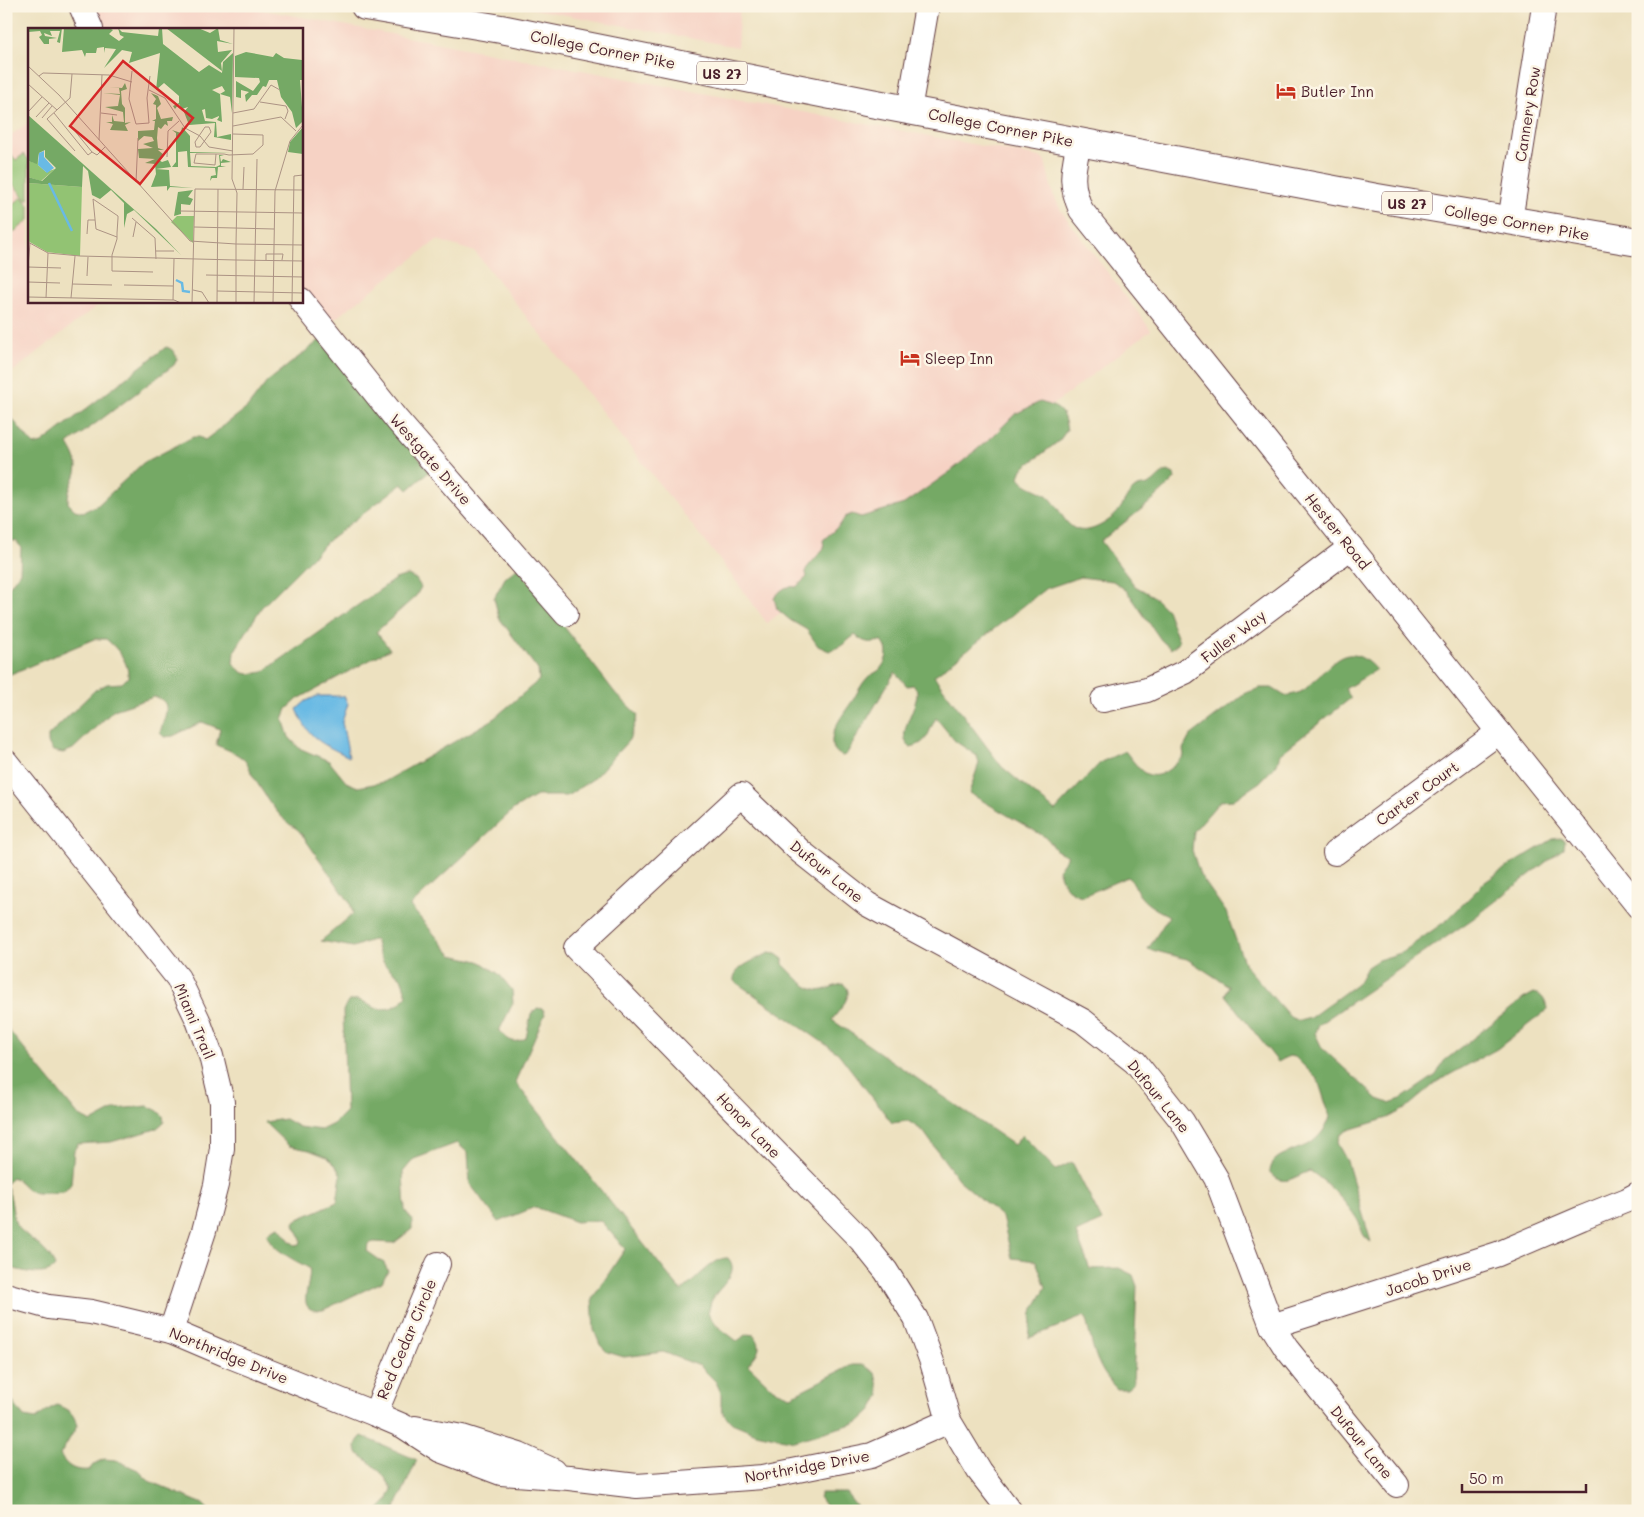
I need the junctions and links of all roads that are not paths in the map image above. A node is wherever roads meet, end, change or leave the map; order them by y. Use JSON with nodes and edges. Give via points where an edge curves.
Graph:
{"nodes":[{"id":1,"x":81,"y":6,"type":"edge"},
{"id":2,"x":365,"y":6,"type":"edge"},
{"id":3,"x":927,"y":6,"type":"edge"},
{"id":4,"x":1544,"y":6,"type":"edge"},
{"id":5,"x":91,"y":28,"type":"edge"},
{"id":6,"x":910,"y":110,"type":"junction"},
{"id":7,"x":1079,"y":142,"type":"junction"},
{"id":8,"x":1510,"y":221,"type":"junction"},
{"id":9,"x":1638,"y":242,"type":"edge"},
{"id":10,"x":302,"y":301,"type":"edge"},
{"id":11,"x":1351,"y":547,"type":"junction"},
{"id":12,"x":566,"y":614,"type":"dead end"},
{"id":13,"x":1103,"y":700,"type":"dead end"},
{"id":14,"x":1499,"y":732,"type":"junction"},
{"id":15,"x":6,"y":762,"type":"edge"},
{"id":16,"x":741,"y":795,"type":"joint"},
{"id":17,"x":1335,"y":853,"type":"dead end"},
{"id":18,"x":1638,"y":906,"type":"edge"},
{"id":19,"x":1638,"y":1177,"type":"edge"},
{"id":20,"x":1638,"y":1194,"type":"edge"},
{"id":21,"x":1582,"y":1218,"type":"junction"},
{"id":22,"x":438,"y":1264,"type":"dead end"},
{"id":23,"x":6,"y":1295,"type":"edge"},
{"id":24,"x":49,"y":1307,"type":"junction"},
{"id":25,"x":6,"y":1314,"type":"edge"},
{"id":26,"x":1272,"y":1326,"type":"junction"},
{"id":27,"x":171,"y":1331,"type":"junction"},
{"id":28,"x":375,"y":1414,"type":"junction"},
{"id":29,"x":949,"y":1421,"type":"junction"},
{"id":30,"x":1397,"y":1485,"type":"dead end"},
{"id":31,"x":1010,"y":1511,"type":"edge"}],
"edges":[{"from":1,"to":5,"type":"street"},
{"from":2,"to":6,"type":"highway","name":"College Corner Pike","number":"US 27","via":[[501,29]]},
{"from":3,"to":6,"type":"street"},
{"from":4,"to":8,"type":"street","name":"Cannery Row"},
{"from":6,"to":7,"type":"highway","name":"College Corner Pike","number":"US 27"},
{"from":7,"to":8,"type":"highway","name":"College Corner Pike","number":"US 27"},
{"from":7,"to":11,"type":"street","name":"Hester Road","via":[[1072,178],[1082,210]]},
{"from":8,"to":9,"type":"highway","name":"College Corner Pike","number":"US 27"},
{"from":10,"to":12,"type":"street","name":"Westgate Drive","via":[[397,420]]},
{"from":11,"to":13,"type":"street","name":"Fuller Way","via":[[1186,672],[1147,690]]},
{"from":11,"to":14,"type":"street","name":"Hester Road"},
{"from":14,"to":17,"type":"street","name":"Carter Court"},
{"from":14,"to":18,"type":"street","name":"Hester Road"},
{"from":15,"to":27,"type":"street","name":"Miami Trail","via":[[178,978],[211,1056],[222,1102],[222,1148],[204,1231]]},
{"from":16,"to":26,"type":"street","name":"Dufour Lane","via":[[802,852],[868,904],[1083,1021],[1135,1062],[1182,1121],[1216,1178]]},
{"from":16,"to":29,"type":"street","name":"Honor Lane","via":[[576,948],[868,1248],[916,1319]]},
{"from":19,"to":21,"type":"street","name":"Jacob Drive","via":[[1621,1186]]},
{"from":20,"to":21,"type":"street","name":"Jacob Drive"},
{"from":21,"to":26,"type":"street","name":"Jacob Drive","via":[[1498,1254]]},
{"from":22,"to":28,"type":"street","name":"Red Cedar Circle"},
{"from":23,"to":24,"type":"street","name":"Northridge Drive"},
{"from":24,"to":25,"type":"street","name":"Northridge Drive"},
{"from":24,"to":27,"type":"street","name":"Northridge Drive","via":[[91,1312]]},
{"from":26,"to":30,"type":"street","name":"Dufour Lane","via":[[1286,1348]]},
{"from":27,"to":28,"type":"street","name":"Northridge Drive"},
{"from":28,"to":29,"type":"street","name":"Northridge Drive","via":[[403,1426],[440,1450],[501,1473],[637,1486],[763,1477],[872,1455]]},
{"from":29,"to":31,"type":"street","name":"Honor Lane","via":[[979,1471]]}]}
